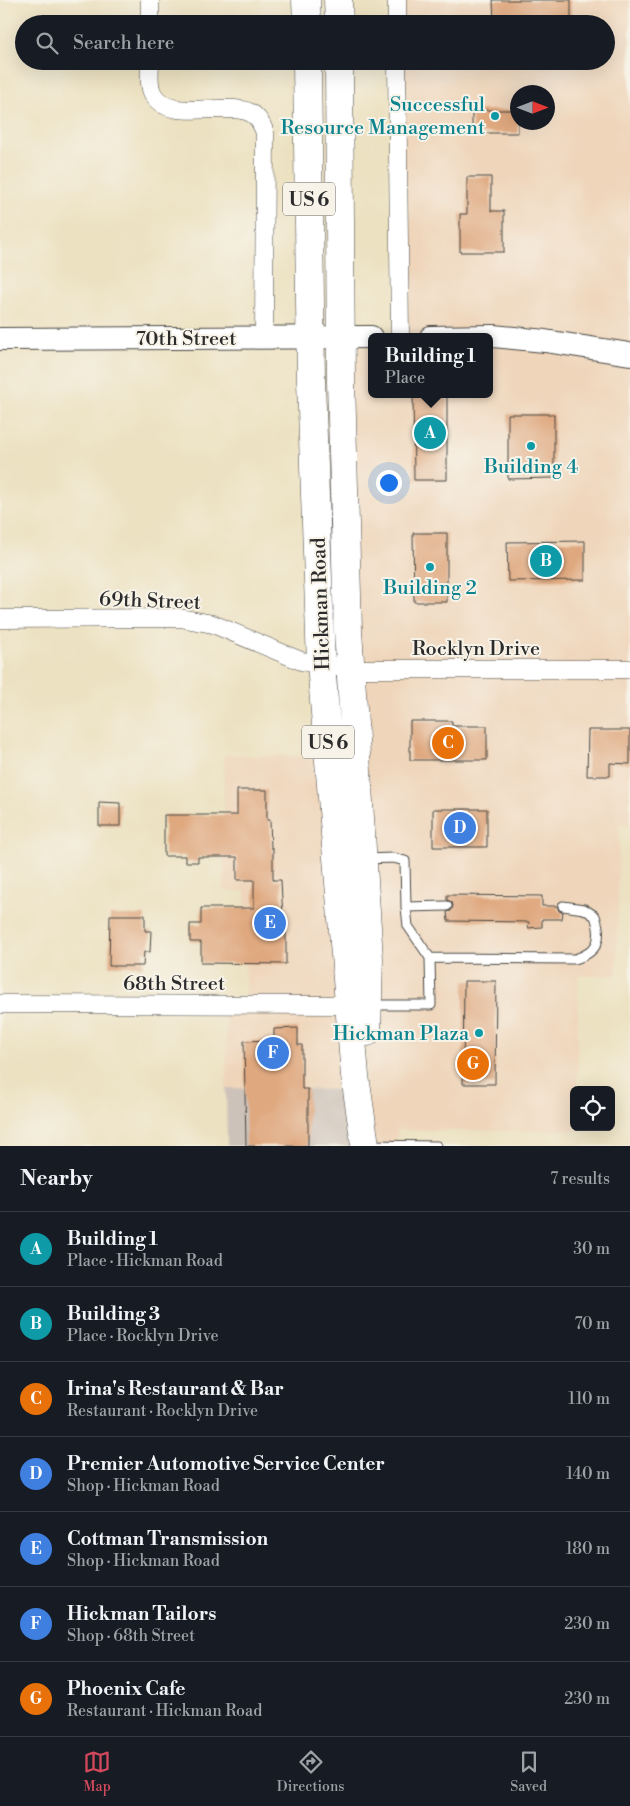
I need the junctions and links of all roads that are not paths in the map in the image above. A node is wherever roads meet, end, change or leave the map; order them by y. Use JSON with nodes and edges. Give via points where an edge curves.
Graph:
{"nodes":[{"id":1,"x":150,"y":0,"type":"edge"},
{"id":2,"x":306,"y":0,"type":"edge"},
{"id":3,"x":338,"y":0,"type":"edge"},
{"id":4,"x":397,"y":0,"type":"edge"},
{"id":5,"x":150,"y":15,"type":"edge"},
{"id":6,"x":307,"y":15,"type":"edge"},
{"id":7,"x":338,"y":15,"type":"edge"},
{"id":8,"x":397,"y":15,"type":"edge"},
{"id":9,"x":150,"y":70,"type":"edge"},
{"id":10,"x":307,"y":70,"type":"edge"},
{"id":11,"x":339,"y":70,"type":"edge"},
{"id":12,"x":397,"y":70,"type":"edge"},
{"id":13,"x":400,"y":333,"type":"edge"},
{"id":14,"x":493,"y":336,"type":"edge"},
{"id":15,"x":341,"y":337,"type":"junction"},
{"id":16,"x":368,"y":337,"type":"edge"},
{"id":17,"x":264,"y":338,"type":"junction"},
{"id":18,"x":310,"y":338,"type":"junction"},
{"id":19,"x":0,"y":339,"type":"edge"},
{"id":20,"x":630,"y":354,"type":"edge"},
{"id":21,"x":0,"y":619,"type":"edge"},
{"id":22,"x":321,"y":664,"type":"junction"},
{"id":23,"x":351,"y":669,"type":"junction"},
{"id":24,"x":630,"y":669,"type":"edge"},
{"id":25,"x":362,"y":859,"type":"junction"},
{"id":26,"x":447,"y":906,"type":"dead end"},
{"id":27,"x":563,"y":906,"type":"dead end"},
{"id":28,"x":406,"y":907,"type":"junction"},
{"id":29,"x":430,"y":958,"type":"junction"},
{"id":30,"x":0,"y":1004,"type":"edge"},
{"id":31,"x":358,"y":1005,"type":"junction"},
{"id":32,"x":365,"y":1146,"type":"edge"},
{"id":33,"x":437,"y":1146,"type":"edge"}],
"edges":[{"from":1,"to":5,"type":"street"},
{"from":2,"to":6,"type":"main road"},
{"from":3,"to":7,"type":"main road"},
{"from":4,"to":8,"type":"street"},
{"from":9,"to":17,"type":"street","via":[[151,90],[162,105],[250,112],[259,119],[266,133]]},
{"from":10,"to":18,"type":"main road","name":"Hickman Road","number":"US 6"},
{"from":11,"to":15,"type":"main road","name":"Hickman Road","number":"US 6"},
{"from":12,"to":13,"type":"street"},
{"from":14,"to":20,"type":"street"},
{"from":15,"to":16,"type":"street","name":"70th Street"},
{"from":15,"to":18,"type":"street","name":"70th Street"},
{"from":15,"to":23,"type":"main road","name":"Hickman Road","number":"US 6"},
{"from":17,"to":18,"type":"street","name":"70th Street"},
{"from":17,"to":19,"type":"street","name":"70th Street"},
{"from":18,"to":22,"type":"main road","name":"Hickman Road","number":"US 6"},
{"from":21,"to":22,"type":"street","name":"69th Street","via":[[180,618],[213,624],[301,661]]},
{"from":22,"to":23,"type":"street","name":"Rocklyn Drive"},
{"from":22,"to":31,"type":"main road","name":"Hickman Road","number":"US 6"},
{"from":23,"to":24,"type":"street","name":"Rocklyn Drive"},
{"from":23,"to":25,"type":"main road","name":"Hickman Road","number":"US 6"},
{"from":25,"to":28,"type":"lane","via":[[405,861]]},
{"from":25,"to":31,"type":"main road","name":"Hickman Road","number":"US 6","via":[[369,959]]},
{"from":26,"to":28,"type":"lane"},
{"from":27,"to":29,"type":"lane","via":[[584,909],[595,916],[598,939],[586,956],[575,960]]},
{"from":28,"to":29,"type":"lane","via":[[408,926]]},
{"from":29,"to":31,"type":"lane","via":[[431,1005]]},
{"from":30,"to":31,"type":"street","name":"68th Street"},
{"from":31,"to":32,"type":"main road","name":"Hickman Road","number":"US 6"},
{"from":32,"to":33,"type":"lane"}]}
